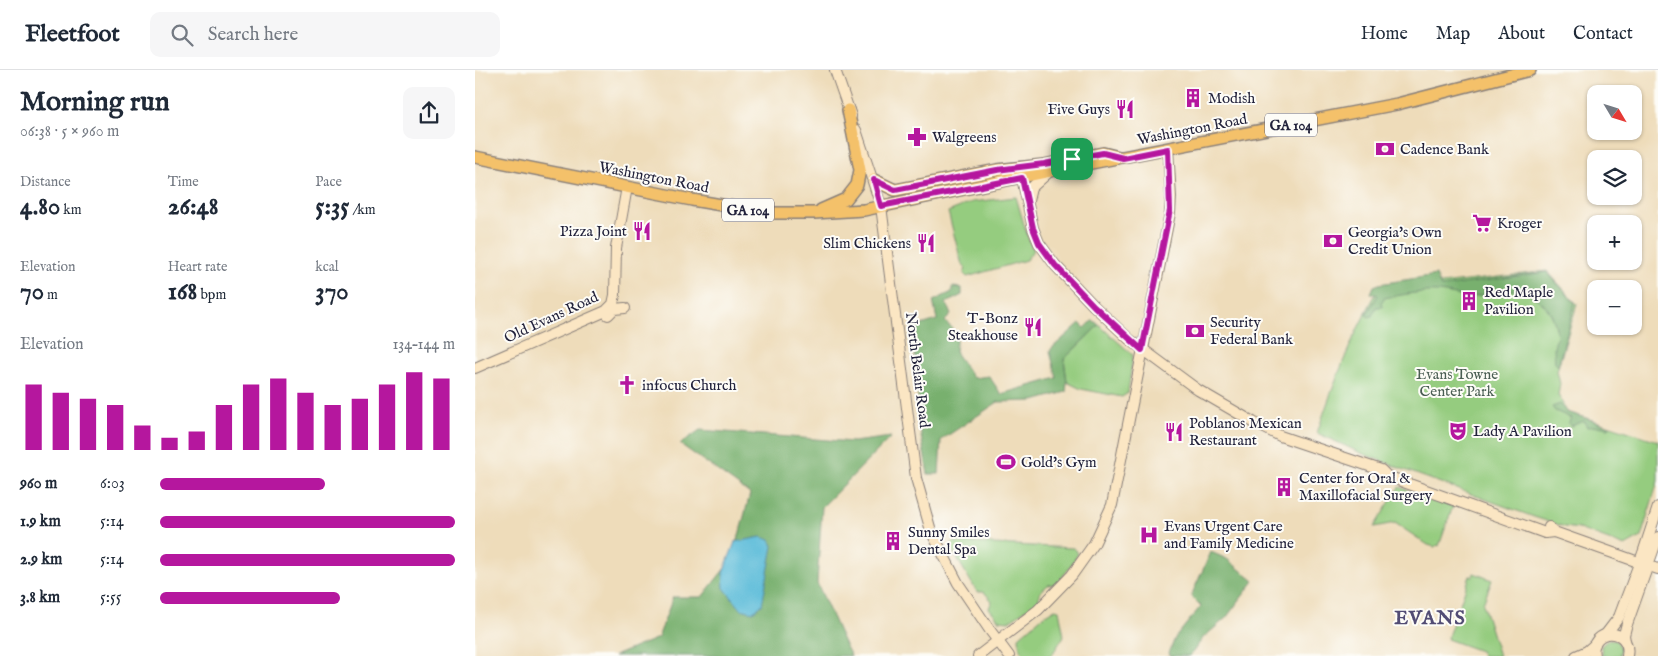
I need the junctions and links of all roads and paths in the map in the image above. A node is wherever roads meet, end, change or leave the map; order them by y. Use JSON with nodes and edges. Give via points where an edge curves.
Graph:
{"nodes":[{"id":1,"x":835,"y":70,"type":"edge"},
{"id":2,"x":1530,"y":70,"type":"edge"},
{"id":3,"x":848,"y":110,"type":"junction"},
{"id":4,"x":1168,"y":149,"type":"junction"},
{"id":5,"x":475,"y":157,"type":"edge"},
{"id":6,"x":1123,"y":158,"type":"junction"},
{"id":7,"x":1050,"y":172,"type":"junction"},
{"id":8,"x":1022,"y":178,"type":"junction"},
{"id":9,"x":874,"y":180,"type":"junction"},
{"id":10,"x":627,"y":186,"type":"junction"},
{"id":11,"x":881,"y":206,"type":"junction"},
{"id":12,"x":1028,"y":207,"type":"junction"},
{"id":13,"x":814,"y":213,"type":"junction"},
{"id":14,"x":625,"y":308,"type":"dead end"},
{"id":15,"x":575,"y":325,"type":"junction"},
{"id":16,"x":1142,"y":350,"type":"junction"},
{"id":17,"x":475,"y":368,"type":"edge"},
{"id":18,"x":1658,"y":507,"type":"edge"},
{"id":19,"x":1658,"y":537,"type":"edge"},
{"id":20,"x":1643,"y":564,"type":"junction"},
{"id":21,"x":1658,"y":569,"type":"edge"},
{"id":22,"x":1606,"y":634,"type":"junction"},
{"id":23,"x":1625,"y":641,"type":"junction"},
{"id":24,"x":998,"y":642,"type":"junction"},
{"id":25,"x":1595,"y":644,"type":"junction"},
{"id":26,"x":978,"y":656,"type":"edge"},
{"id":27,"x":1009,"y":656,"type":"edge"},
{"id":28,"x":1576,"y":656,"type":"edge"},
{"id":29,"x":1594,"y":656,"type":"edge"},
{"id":30,"x":1627,"y":656,"type":"edge"}],
"edges":[{"from":1,"to":3,"type":"street","name":"North Belair Road"},
{"from":2,"to":4,"type":"main road","name":"Washington Road","number":"GA 104","via":[[1397,104]]},
{"from":3,"to":9,"type":"street","name":"North Belair Road"},
{"from":3,"to":13,"type":"main road","via":[[860,170],[857,185],[845,198]]},
{"from":4,"to":6,"type":"main road","name":"Washington Road","number":"GA 104"},
{"from":4,"to":16,"type":"street","via":[[1170,210]]},
{"from":5,"to":10,"type":"main road","name":"Washington Road","number":"GA 104"},
{"from":6,"to":7,"type":"main road","name":"Washington Road","number":"GA 104"},
{"from":6,"to":9,"type":"main road","name":"Washington Road","via":[[1103,153],[895,190]]},
{"from":7,"to":8,"type":"main road","name":"Washington Road","number":"GA 104"},
{"from":7,"to":12,"type":"street","via":[[1031,188]]},
{"from":8,"to":11,"type":"main road","name":"Washington Road","number":"GA 104"},
{"from":8,"to":12,"type":"street"},
{"from":9,"to":11,"type":"street","name":"North Belair Road"},
{"from":10,"to":13,"type":"main road","name":"Washington Road","number":"GA 104","via":[[769,213]]},
{"from":10,"to":15,"type":"street","name":"Old Evans Road","via":[[616,248],[613,304],[606,311]]},
{"from":11,"to":13,"type":"main road","name":"Washington Road","number":"GA 104"},
{"from":11,"to":24,"type":"street","name":"North Belair Road","via":[[916,478],[936,542],[957,583]]},
{"from":12,"to":16,"type":"street","via":[[1039,243],[1055,265]]},
{"from":14,"to":15,"type":"street","via":[[614,309],[591,325]]},
{"from":15,"to":17,"type":"street","name":"Old Evans Road"},
{"from":16,"to":20,"type":"street","via":[[1198,390],[1279,436],[1381,470],[1390,470],[1545,533],[1554,532]]},
{"from":16,"to":24,"type":"street","via":[[1112,505],[1094,544],[1054,596]]},
{"from":18,"to":20,"type":"street"},
{"from":19,"to":20,"type":"street"},
{"from":20,"to":21,"type":"street"},
{"from":20,"to":22,"type":"street","via":[[1619,617]]},
{"from":20,"to":23,"type":"street"},
{"from":22,"to":23,"type":"street","via":[[1617,634]]},
{"from":22,"to":25,"type":"street"},
{"from":23,"to":30,"type":"street"},
{"from":24,"to":26,"type":"street"},
{"from":24,"to":27,"type":"street","name":"North Belair Road"},
{"from":25,"to":28,"type":"street"},
{"from":25,"to":29,"type":"street"}]}
